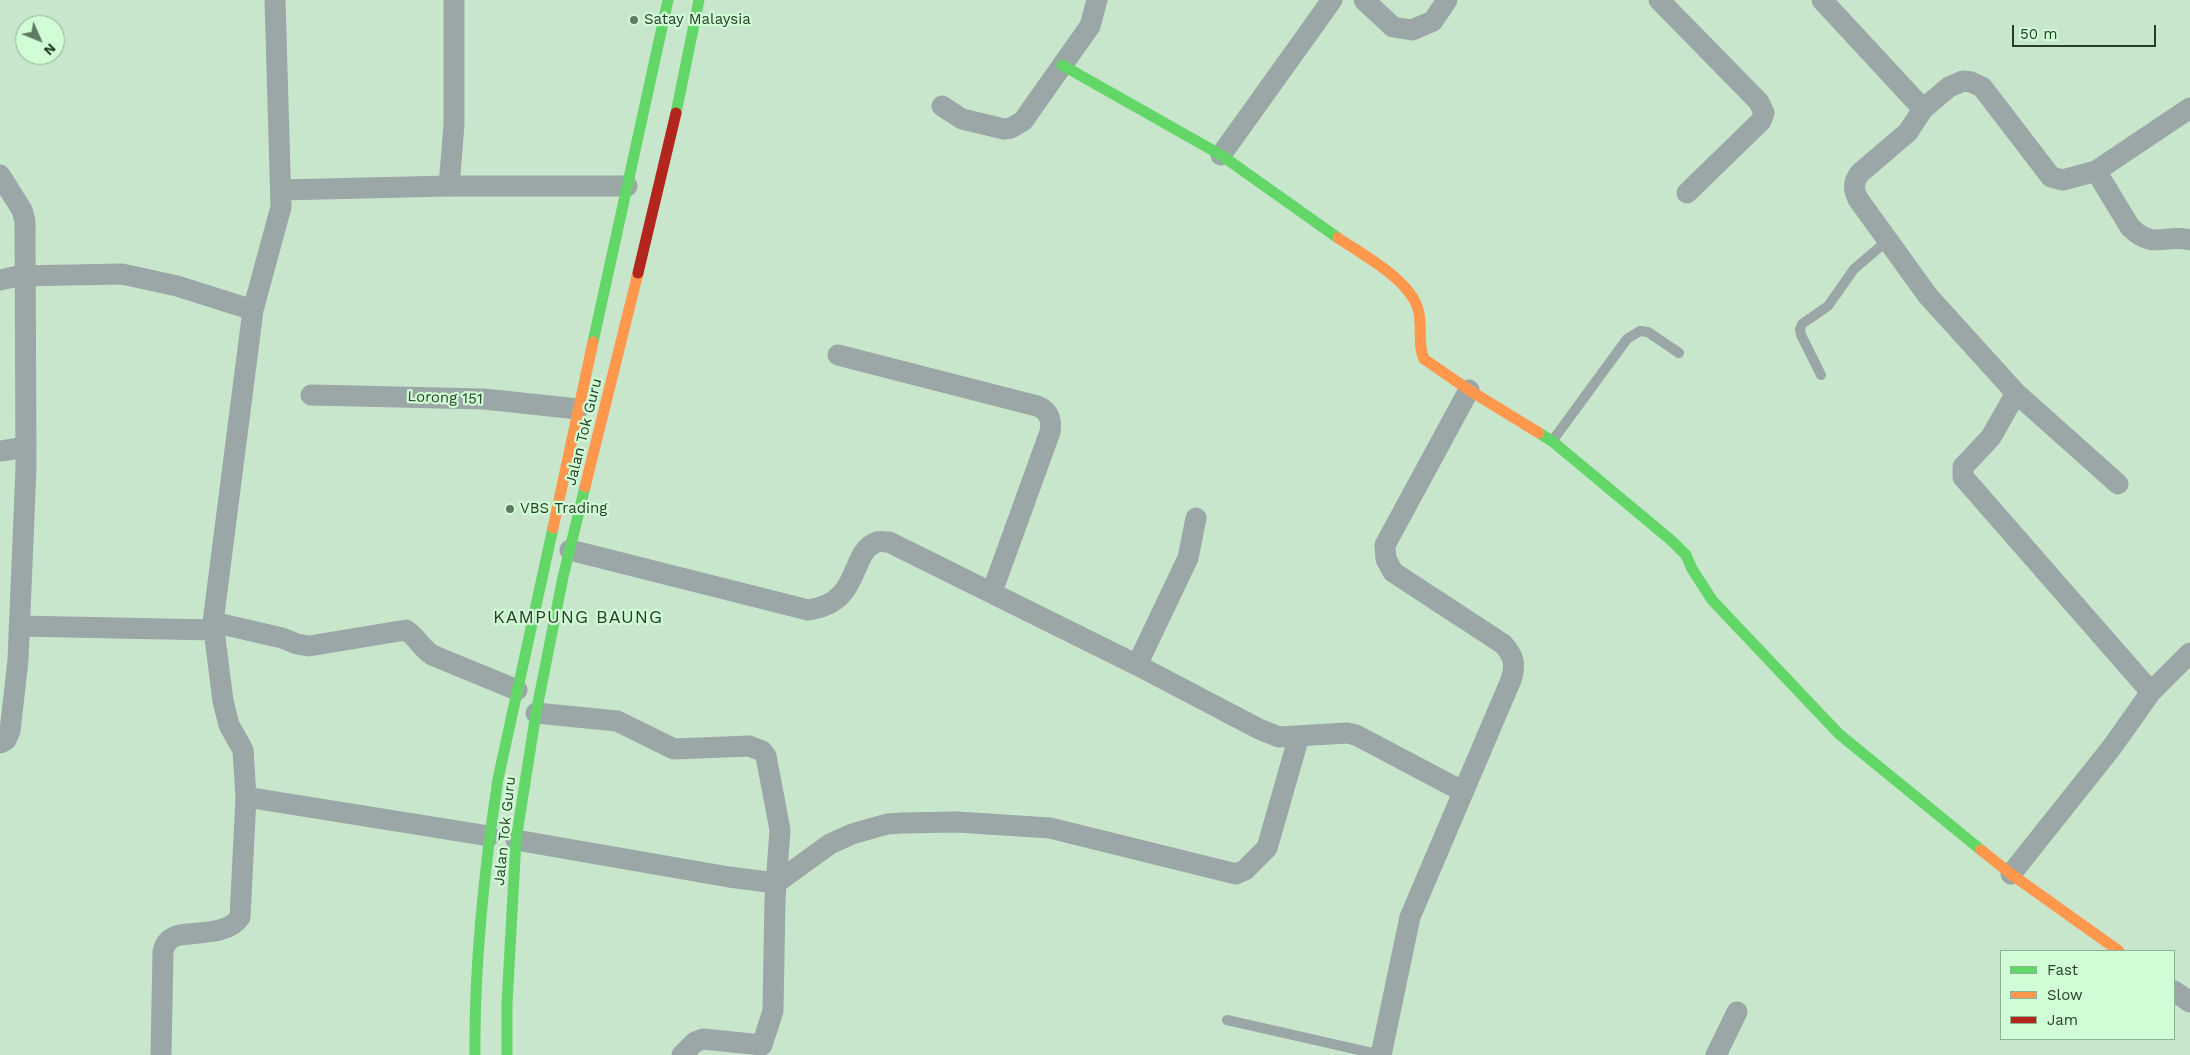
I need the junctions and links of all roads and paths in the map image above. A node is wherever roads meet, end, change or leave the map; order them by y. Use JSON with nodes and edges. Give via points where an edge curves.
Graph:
{"nodes":[{"id":1,"x":275,"y":0,"type":"edge"},
{"id":2,"x":454,"y":0,"type":"edge"},
{"id":3,"x":668,"y":0,"type":"edge"},
{"id":4,"x":699,"y":0,"type":"edge"},
{"id":5,"x":1097,"y":0,"type":"edge"},
{"id":6,"x":1332,"y":0,"type":"edge"},
{"id":7,"x":1364,"y":0,"type":"edge"},
{"id":8,"x":1447,"y":0,"type":"edge"},
{"id":9,"x":1659,"y":0,"type":"edge"},
{"id":10,"x":1822,"y":0,"type":"edge"},
{"id":11,"x":1062,"y":65,"type":"junction"},
{"id":12,"x":942,"y":106,"type":"dead end"},
{"id":13,"x":2190,"y":108,"type":"edge"},
{"id":14,"x":1923,"y":109,"type":"junction"},
{"id":15,"x":1221,"y":155,"type":"junction"},
{"id":16,"x":2096,"y":171,"type":"junction"},
{"id":17,"x":0,"y":175,"type":"edge"},
{"id":18,"x":449,"y":186,"type":"junction"},
{"id":19,"x":628,"y":186,"type":"junction"},
{"id":20,"x":281,"y":190,"type":"junction"},
{"id":21,"x":1687,"y":193,"type":"dead end"},
{"id":22,"x":1888,"y":240,"type":"junction"},
{"id":23,"x":2190,"y":240,"type":"edge"},
{"id":24,"x":25,"y":276,"type":"junction"},
{"id":25,"x":0,"y":280,"type":"edge"},
{"id":26,"x":253,"y":310,"type":"junction"},
{"id":27,"x":1679,"y":353,"type":"dead end"},
{"id":28,"x":838,"y":355,"type":"dead end"},
{"id":29,"x":1821,"y":375,"type":"dead end"},
{"id":30,"x":1469,"y":390,"type":"junction"},
{"id":31,"x":2016,"y":392,"type":"junction"},
{"id":32,"x":311,"y":395,"type":"dead end"},
{"id":33,"x":578,"y":409,"type":"junction"},
{"id":34,"x":1552,"y":441,"type":"junction"},
{"id":35,"x":26,"y":448,"type":"junction"},
{"id":36,"x":0,"y":451,"type":"edge"},
{"id":37,"x":2118,"y":484,"type":"dead end"},
{"id":38,"x":1196,"y":518,"type":"dead end"},
{"id":39,"x":570,"y":550,"type":"junction"},
{"id":40,"x":992,"y":592,"type":"junction"},
{"id":41,"x":19,"y":626,"type":"junction"},
{"id":42,"x":214,"y":626,"type":"junction"},
{"id":43,"x":2190,"y":653,"type":"edge"},
{"id":44,"x":1137,"y":665,"type":"junction"},
{"id":45,"x":517,"y":690,"type":"junction"},
{"id":46,"x":2151,"y":692,"type":"junction"},
{"id":47,"x":536,"y":713,"type":"junction"},
{"id":48,"x":1299,"y":736,"type":"junction"},
{"id":49,"x":0,"y":744,"type":"edge"},
{"id":50,"x":1462,"y":791,"type":"junction"},
{"id":51,"x":246,"y":797,"type":"junction"},
{"id":52,"x":489,"y":836,"type":"junction"},
{"id":53,"x":516,"y":840,"type":"junction"},
{"id":54,"x":2011,"y":874,"type":"junction"},
{"id":55,"x":776,"y":883,"type":"junction"},
{"id":56,"x":2118,"y":950,"type":"edge"},
{"id":57,"x":2175,"y":991,"type":"edge"},
{"id":58,"x":2190,"y":1002,"type":"edge"},
{"id":59,"x":1737,"y":1012,"type":"dead end"},
{"id":60,"x":1227,"y":1020,"type":"dead end"},
{"id":61,"x":161,"y":1055,"type":"edge"},
{"id":62,"x":475,"y":1055,"type":"edge"},
{"id":63,"x":507,"y":1055,"type":"edge"},
{"id":64,"x":682,"y":1055,"type":"edge"},
{"id":65,"x":1381,"y":1055,"type":"edge"},
{"id":66,"x":1716,"y":1055,"type":"edge"}],
"edges":[{"from":1,"to":20,"type":"street"},
{"from":2,"to":18,"type":"street","via":[[454,125]]},
{"from":3,"to":19,"type":"main road","name":"Jalan Tok Guru"},
{"from":4,"to":39,"type":"main road","name":"Jalan Tok Guru","via":[[676,120]]},
{"from":5,"to":11,"type":"street","via":[[1092,23]]},
{"from":6,"to":15,"type":"street"},
{"from":7,"to":8,"type":"street","via":[[1393,27],[1412,30],[1433,21]]},
{"from":9,"to":21,"type":"street","via":[[1759,102],[1764,113],[1761,122]]},
{"from":10,"to":14,"type":"street"},
{"from":11,"to":12,"type":"street","via":[[1023,121],[1012,128],[962,119]]},
{"from":11,"to":15,"type":"main road"},
{"from":13,"to":16,"type":"street"},
{"from":14,"to":16,"type":"street","via":[[1955,84],[1971,82],[1984,90],[2051,177],[2063,180]]},
{"from":14,"to":22,"type":"street","via":[[1908,132],[1860,173],[1854,186],[1858,199]]},
{"from":15,"to":30,"type":"main road","via":[[1411,292],[1418,303],[1421,354]]},
{"from":16,"to":23,"type":"street","via":[[2137,234],[2155,241]]},
{"from":17,"to":24,"type":"street","via":[[25,220]]},
{"from":18,"to":19,"type":"street"},
{"from":18,"to":20,"type":"street"},
{"from":19,"to":33,"type":"main road","name":"Jalan Tok Guru"},
{"from":20,"to":26,"type":"street","via":[[281,207]]},
{"from":22,"to":29,"type":"lane","via":[[1854,269],[1828,306],[1802,324],[1800,329]]},
{"from":22,"to":31,"type":"street","via":[[1928,296]]},
{"from":24,"to":25,"type":"street"},
{"from":24,"to":26,"type":"street","via":[[122,274],[177,286]]},
{"from":24,"to":35,"type":"street"},
{"from":26,"to":42,"type":"street"},
{"from":27,"to":34,"type":"lane","via":[[1648,332],[1633,334]]},
{"from":28,"to":40,"type":"street","via":[[1037,406],[1049,416],[1050,432]]},
{"from":30,"to":34,"type":"main road"},
{"from":30,"to":50,"type":"street","via":[[1385,546],[1386,559],[1393,572],[1503,644],[1514,658],[1511,680]]},
{"from":31,"to":37,"type":"street"},
{"from":31,"to":46,"type":"street","via":[[1991,437],[1963,467],[1963,478]]},
{"from":32,"to":33,"type":"street","name":"Lorong 151","via":[[484,399]]},
{"from":33,"to":45,"type":"main road","name":"Jalan Tok Guru"},
{"from":34,"to":54,"type":"main road","via":[[1686,555],[1712,600],[1839,734]]},
{"from":35,"to":36,"type":"street"},
{"from":35,"to":41,"type":"street"},
{"from":38,"to":44,"type":"street","via":[[1188,558]]},
{"from":39,"to":40,"type":"street","via":[[808,610],[818,609],[838,598],[846,590],[870,546],[889,542]]},
{"from":39,"to":47,"type":"main road","name":"Jalan Tok Guru"},
{"from":40,"to":44,"type":"street"},
{"from":41,"to":42,"type":"street"},
{"from":41,"to":49,"type":"street","via":[[10,732]]},
{"from":42,"to":45,"type":"street","via":[[309,646],[406,630],[432,655]]},
{"from":42,"to":51,"type":"street","via":[[223,701],[229,725],[243,750]]},
{"from":43,"to":46,"type":"street"},
{"from":44,"to":48,"type":"street","via":[[1259,729],[1279,737]]},
{"from":45,"to":52,"type":"main road","name":"Jalan Tok Guru"},
{"from":46,"to":54,"type":"street","via":[[2112,747]]},
{"from":47,"to":53,"type":"main road","name":"Jalan Tok Guru"},
{"from":47,"to":55,"type":"street","via":[[617,721],[674,749],[748,746],[762,751],[769,763],[780,830]]},
{"from":48,"to":50,"type":"street","via":[[1347,732]]},
{"from":48,"to":55,"type":"street","via":[[1268,845],[1241,873],[1231,874],[1050,828],[957,822],[902,823],[852,834],[830,844]]},
{"from":50,"to":65,"type":"street","via":[[1410,917]]},
{"from":51,"to":52,"type":"street"},
{"from":51,"to":61,"type":"street","via":[[240,917],[225,928],[180,934],[165,944]]},
{"from":52,"to":62,"type":"main road","name":"Jalan Tok Guru","via":[[473,1007]]},
{"from":53,"to":55,"type":"street"},
{"from":53,"to":63,"type":"main road","name":"Jalan Tok Guru"},
{"from":54,"to":56,"type":"main road"},
{"from":55,"to":64,"type":"street","via":[[773,1011],[762,1045],[703,1039]]},
{"from":57,"to":58,"type":"street"},
{"from":59,"to":66,"type":"street"},
{"from":60,"to":65,"type":"lane"}]}
